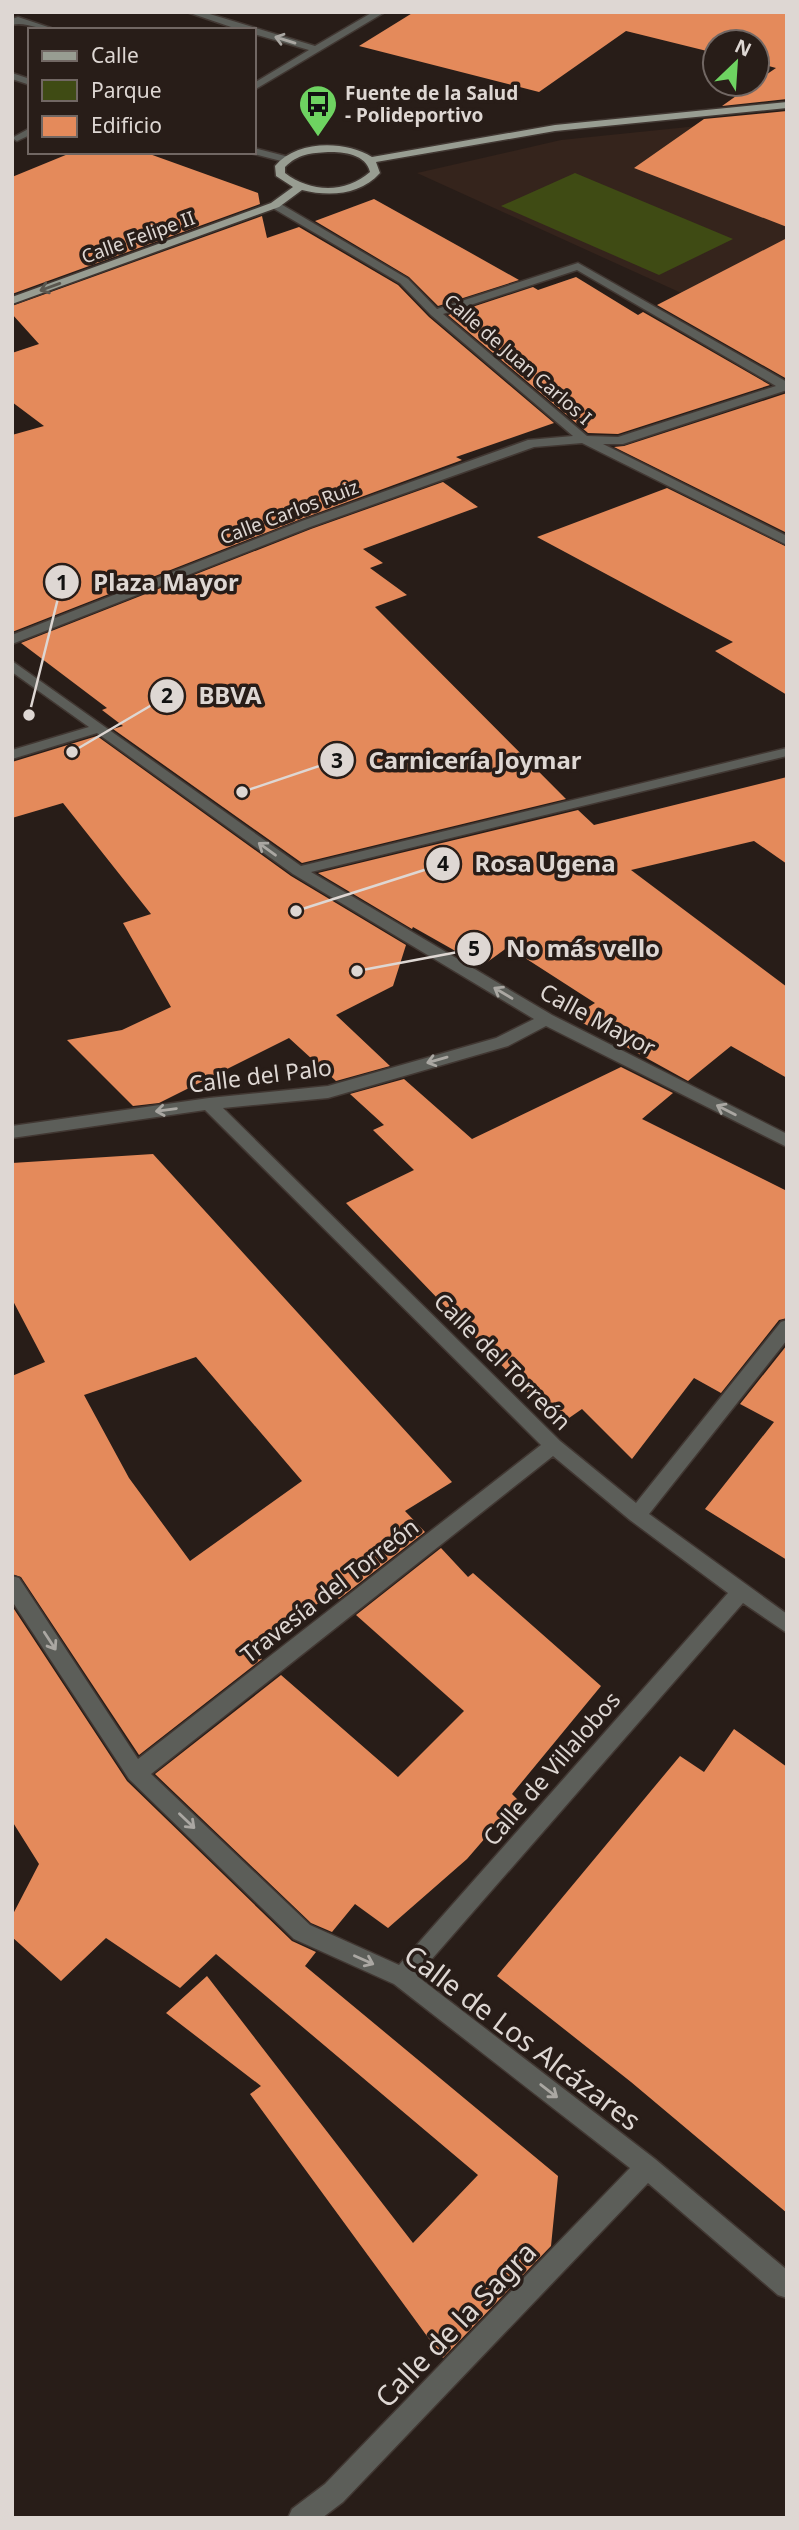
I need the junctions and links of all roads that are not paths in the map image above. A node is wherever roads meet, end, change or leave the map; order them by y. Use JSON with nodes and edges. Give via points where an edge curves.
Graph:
{"nodes":[{"id":1,"x":192,"y":12,"type":"edge"},
{"id":2,"x":380,"y":12,"type":"edge"},
{"id":3,"x":12,"y":22,"type":"edge"},
{"id":4,"x":42,"y":28,"type":"edge"},
{"id":5,"x":245,"y":28,"type":"edge"},
{"id":6,"x":256,"y":31,"type":"edge"},
{"id":7,"x":317,"y":50,"type":"junction"},
{"id":8,"x":256,"y":86,"type":"edge"},
{"id":9,"x":787,"y":105,"type":"edge"},
{"id":10,"x":28,"y":132,"type":"edge"},
{"id":11,"x":16,"y":138,"type":"dead end"},
{"id":12,"x":256,"y":152,"type":"edge"},
{"id":13,"x":285,"y":159,"type":"junction"},
{"id":14,"x":370,"y":160,"type":"junction"},
{"id":15,"x":300,"y":187,"type":"junction"},
{"id":16,"x":275,"y":205,"type":"junction"},
{"id":17,"x":12,"y":301,"type":"edge"},
{"id":18,"x":435,"y":313,"type":"junction"},
{"id":19,"x":786,"y":387,"type":"edge"},
{"id":20,"x":584,"y":439,"type":"junction"},
{"id":21,"x":787,"y":541,"type":"edge"},
{"id":22,"x":12,"y":640,"type":"edge"},
{"id":23,"x":12,"y":666,"type":"edge"},
{"id":24,"x":99,"y":728,"type":"junction"},
{"id":25,"x":787,"y":752,"type":"edge"},
{"id":26,"x":12,"y":755,"type":"edge"},
{"id":27,"x":298,"y":871,"type":"junction"},
{"id":28,"x":546,"y":1019,"type":"junction"},
{"id":29,"x":209,"y":1104,"type":"junction"},
{"id":30,"x":12,"y":1132,"type":"edge"},
{"id":31,"x":787,"y":1141,"type":"edge"},
{"id":32,"x":787,"y":1328,"type":"edge"},
{"id":33,"x":553,"y":1446,"type":"junction"},
{"id":34,"x":638,"y":1515,"type":"junction"},
{"id":35,"x":12,"y":1584,"type":"edge"},
{"id":36,"x":740,"y":1593,"type":"junction"},
{"id":37,"x":787,"y":1625,"type":"edge"},
{"id":38,"x":136,"y":1773,"type":"junction"},
{"id":39,"x":402,"y":1977,"type":"junction"},
{"id":40,"x":647,"y":2166,"type":"junction"},
{"id":41,"x":787,"y":2286,"type":"edge"},
{"id":42,"x":301,"y":2518,"type":"edge"}],
"edges":[{"from":1,"to":5,"type":"street"},
{"from":2,"to":7,"type":"street"},
{"from":3,"to":4,"type":"street"},
{"from":7,"to":6,"type":"street","one_way":true},
{"from":7,"to":8,"type":"street"},
{"from":9,"to":14,"type":"main road","via":[[555,128]]},
{"from":10,"to":11,"type":"street"},
{"from":12,"to":13,"type":"street"},
{"from":13,"to":14,"type":"main road","via":[[307,150],[336,149]]},
{"from":13,"to":15,"type":"main road","via":[[280,174]]},
{"from":14,"to":15,"type":"main road","via":[[374,173],[359,185],[330,190]]},
{"from":15,"to":16,"type":"main road","name":"Calle Felipe II"},
{"from":16,"to":17,"type":"main road","name":"Calle Felipe II","one_way":true},
{"from":16,"to":18,"type":"street","name":"Calle de Juan Carlos I","via":[[404,281]]},
{"from":18,"to":19,"type":"street","via":[[578,266]]},
{"from":18,"to":20,"type":"street","name":"Calle de Juan Carlos I"},
{"from":19,"to":20,"type":"street","name":"Calle Carlos Ruiz","via":[[620,441]]},
{"from":20,"to":21,"type":"street","name":"Calle de Juan Carlos I"},
{"from":20,"to":22,"type":"street","name":"Calle Carlos Ruiz","via":[[532,443],[306,524]]},
{"from":23,"to":24,"type":"street","name":"Calle Mayor"},
{"from":24,"to":26,"type":"street"},
{"from":27,"to":24,"type":"street","name":"Calle Mayor","one_way":true},
{"from":25,"to":27,"type":"street"},
{"from":28,"to":27,"type":"street","name":"Calle Mayor","one_way":true},
{"from":28,"to":29,"type":"street","name":"Calle del Palo","one_way":true,"via":[[502,1042],[328,1092]]},
{"from":31,"to":28,"type":"street","name":"Calle Mayor","one_way":true},
{"from":29,"to":30,"type":"street","name":"Calle del Palo","one_way":true},
{"from":29,"to":33,"type":"street","name":"Calle del Torreón"},
{"from":32,"to":34,"type":"street"},
{"from":33,"to":34,"type":"street","name":"Calle del Torreón"},
{"from":33,"to":38,"type":"street","name":"Travesía del Torreón"},
{"from":34,"to":36,"type":"street","name":"Calle del Torreón"},
{"from":35,"to":38,"type":"street","name":"Calle de Los Alcázares","one_way":true},
{"from":36,"to":37,"type":"street","name":"Calle del Torreón"},
{"from":36,"to":39,"type":"street","name":"Calle de Villalobos"},
{"from":38,"to":39,"type":"street","name":"Calle de Los Alcázares","one_way":true,"via":[[302,1932]]},
{"from":39,"to":40,"type":"street","name":"Calle de Los Alcázares","one_way":true},
{"from":40,"to":41,"type":"street","name":"Calle de Los Alcázares"},
{"from":40,"to":42,"type":"street","name":"Calle de la Sagra","via":[[334,2493]]}]}
